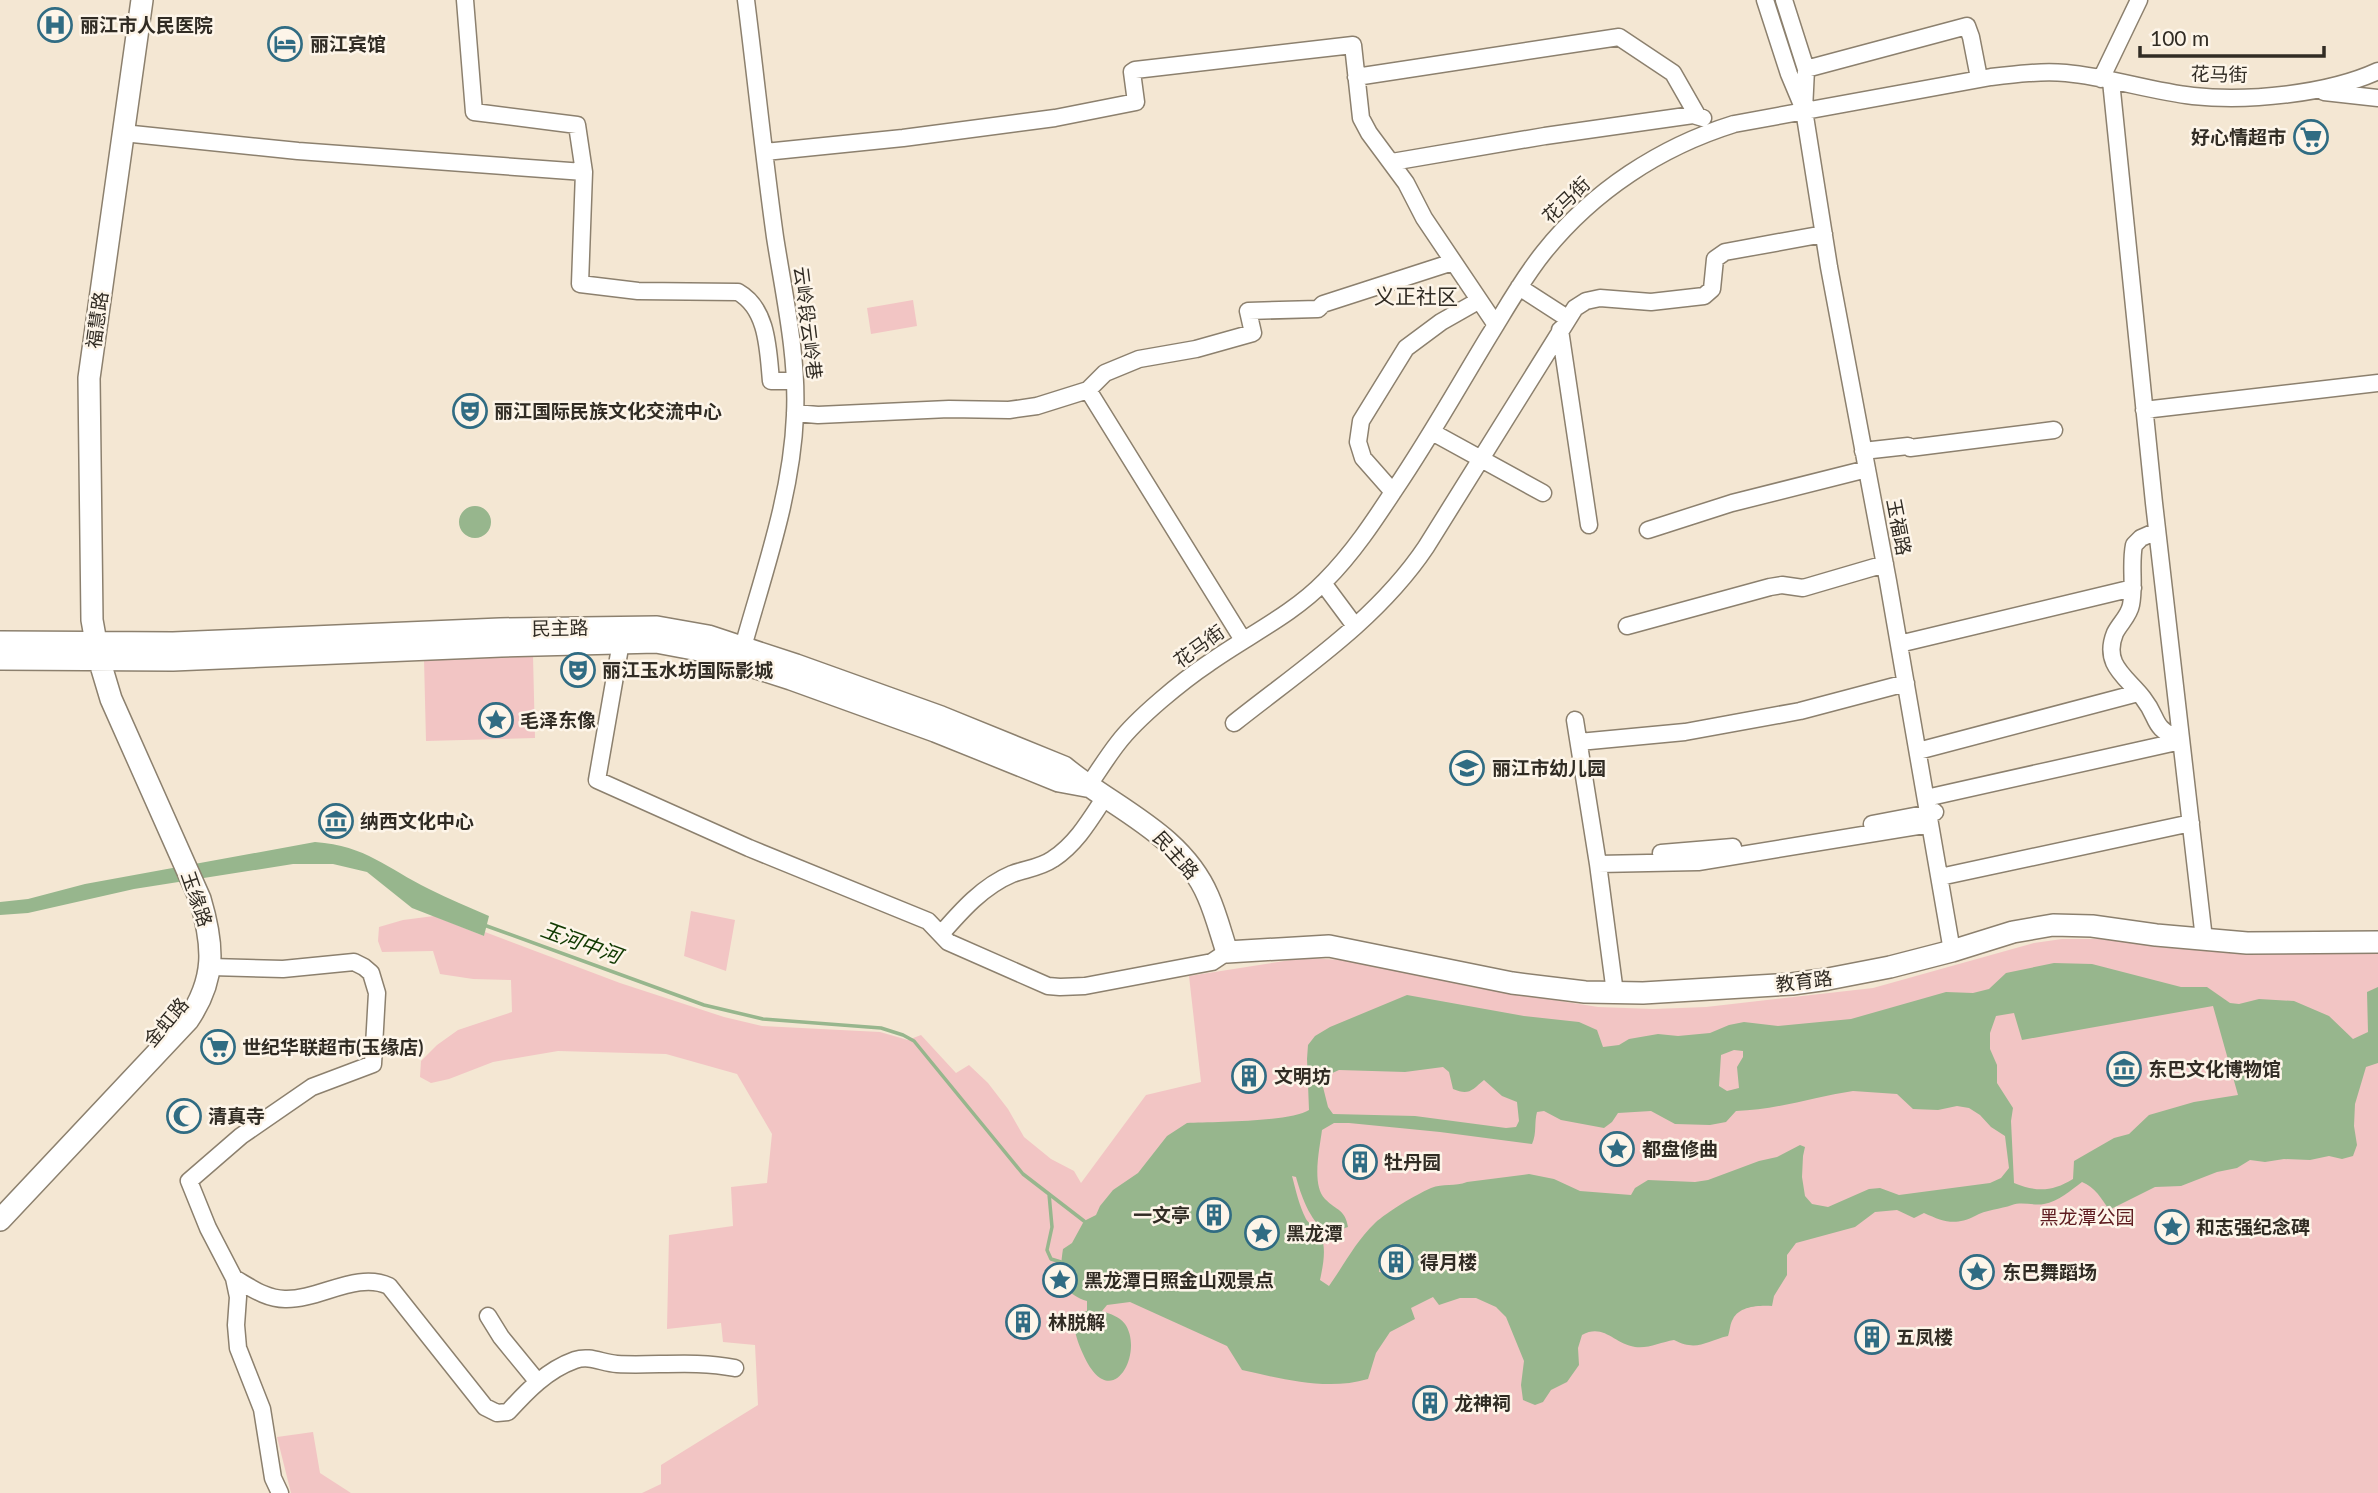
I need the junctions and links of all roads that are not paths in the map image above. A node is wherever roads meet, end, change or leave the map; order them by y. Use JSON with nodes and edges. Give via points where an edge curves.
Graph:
{"nodes":[{"id":1,"x":129,"y":0,"type":"edge"},
{"id":2,"x":142,"y":0,"type":"edge"},
{"id":3,"x":465,"y":0,"type":"edge"},
{"id":4,"x":746,"y":0,"type":"edge"},
{"id":5,"x":1765,"y":0,"type":"edge"},
{"id":6,"x":1784,"y":0,"type":"edge"},
{"id":7,"x":2139,"y":0,"type":"edge"},
{"id":8,"x":1806,"y":69,"type":"junction"},
{"id":9,"x":2378,"y":71,"type":"edge"},
{"id":10,"x":1356,"y":77,"type":"junction"},
{"id":11,"x":1979,"y":78,"type":"junction"},
{"id":12,"x":2106,"y":80,"type":"junction"},
{"id":13,"x":2311,"y":91,"type":"junction"},
{"id":14,"x":2378,"y":98,"type":"edge"},
{"id":15,"x":1804,"y":110,"type":"junction"},
{"id":16,"x":1697,"y":115,"type":"junction"},
{"id":17,"x":1714,"y":130,"type":"junction"},
{"id":18,"x":123,"y":133,"type":"junction"},
{"id":19,"x":765,"y":152,"type":"junction"},
{"id":20,"x":1392,"y":162,"type":"junction"},
{"id":21,"x":584,"y":172,"type":"junction"},
{"id":22,"x":1824,"y":234,"type":"junction"},
{"id":23,"x":1453,"y":262,"type":"junction"},
{"id":24,"x":1519,"y":287,"type":"junction"},
{"id":25,"x":1478,"y":300,"type":"junction"},
{"id":26,"x":1564,"y":324,"type":"junction"},
{"id":27,"x":1496,"y":325,"type":"junction"},
{"id":28,"x":794,"y":381,"type":"junction"},
{"id":29,"x":2378,"y":383,"type":"edge"},
{"id":30,"x":1087,"y":390,"type":"junction"},
{"id":31,"x":2144,"y":410,"type":"junction"},
{"id":32,"x":795,"y":412,"type":"junction"},
{"id":33,"x":2053,"y":430,"type":"dead end"},
{"id":34,"x":1432,"y":432,"type":"junction"},
{"id":35,"x":1863,"y":451,"type":"junction"},
{"id":36,"x":1480,"y":458,"type":"junction"},
{"id":37,"x":1867,"y":469,"type":"junction"},
{"id":38,"x":1393,"y":492,"type":"junction"},
{"id":39,"x":1543,"y":493,"type":"dead end"},
{"id":40,"x":1589,"y":525,"type":"dead end"},
{"id":41,"x":1648,"y":530,"type":"dead end"},
{"id":42,"x":2157,"y":531,"type":"junction"},
{"id":43,"x":1885,"y":564,"type":"junction"},
{"id":44,"x":1323,"y":583,"type":"junction"},
{"id":45,"x":2133,"y":588,"type":"junction"},
{"id":46,"x":1355,"y":626,"type":"junction"},
{"id":47,"x":1627,"y":626,"type":"dead end"},
{"id":48,"x":1243,"y":640,"type":"junction"},
{"id":49,"x":0,"y":642,"type":"edge"},
{"id":50,"x":621,"y":642,"type":"junction"},
{"id":51,"x":1899,"y":644,"type":"junction"},
{"id":52,"x":743,"y":647,"type":"junction"},
{"id":53,"x":91,"y":651,"type":"junction"},
{"id":54,"x":0,"y":659,"type":"edge"},
{"id":55,"x":1906,"y":683,"type":"junction"},
{"id":56,"x":2138,"y":692,"type":"junction"},
{"id":57,"x":1575,"y":720,"type":"dead end"},
{"id":58,"x":1234,"y":723,"type":"dead end"},
{"id":59,"x":2181,"y":741,"type":"junction"},
{"id":60,"x":1579,"y":743,"type":"junction"},
{"id":61,"x":1918,"y":751,"type":"junction"},
{"id":62,"x":1097,"y":792,"type":"junction"},
{"id":63,"x":1930,"y":812,"type":"junction"},
{"id":64,"x":2191,"y":823,"type":"junction"},
{"id":65,"x":1603,"y":861,"type":"junction"},
{"id":66,"x":1940,"y":877,"type":"junction"},
{"id":67,"x":199,"y":917,"type":"junction"},
{"id":68,"x":941,"y":934,"type":"junction"},
{"id":69,"x":2204,"y":939,"type":"junction"},
{"id":70,"x":2378,"y":942,"type":"edge"},
{"id":71,"x":1952,"y":951,"type":"junction"},
{"id":72,"x":1227,"y":952,"type":"junction"},
{"id":73,"x":211,"y":967,"type":"junction"},
{"id":74,"x":1615,"y":993,"type":"junction"},
{"id":75,"x":0,"y":1200,"type":"edge"},
{"id":76,"x":0,"y":1220,"type":"edge"},
{"id":77,"x":234,"y":1278,"type":"junction"},
{"id":78,"x":488,"y":1316,"type":"dead end"},
{"id":79,"x":735,"y":1368,"type":"dead end"},
{"id":80,"x":537,"y":1381,"type":"junction"},
{"id":81,"x":279,"y":1493,"type":"edge"}],
"edges":[{"from":1,"to":53,"type":"main road","name":"福慧路","via":[[77,377],[79,621]]},
{"from":2,"to":18,"type":"main road","name":"福慧路"},
{"from":3,"to":21,"type":"street","via":[[474,112],[577,125]]},
{"from":4,"to":19,"type":"street","name":"云岭段云岭巷"},
{"from":5,"to":15,"type":"street","name":"玉福路"},
{"from":6,"to":8,"type":"street","name":"玉福路"},
{"from":7,"to":12,"type":"street"},
{"from":8,"to":11,"type":"street","via":[[1967,26]]},
{"from":8,"to":15,"type":"street","name":"玉福路"},
{"from":9,"to":13,"type":"street","name":"花马街"},
{"from":10,"to":16,"type":"street","via":[[1619,37],[1673,73]]},
{"from":10,"to":19,"type":"street","via":[[1353,45],[1135,70],[1136,102],[1055,118]]},
{"from":10,"to":20,"type":"street","via":[[1361,118]]},
{"from":11,"to":12,"type":"street","name":"花马街","via":[[2046,72]]},
{"from":11,"to":15,"type":"street","name":"花马街"},
{"from":12,"to":13,"type":"street","name":"花马街","via":[[2196,96]]},
{"from":12,"to":31,"type":"street"},
{"from":13,"to":14,"type":"street","name":"花马街"},
{"from":15,"to":17,"type":"street","name":"花马街"},
{"from":15,"to":22,"type":"street","name":"玉福路"},
{"from":16,"to":17,"type":"street"},
{"from":16,"to":20,"type":"street"},
{"from":17,"to":24,"type":"street","name":"花马街","via":[[1664,152],[1593,201],[1544,252]]},
{"from":18,"to":21,"type":"street"},
{"from":18,"to":53,"type":"main road","name":"福慧路","via":[[89,378]]},
{"from":19,"to":28,"type":"street","name":"云岭段云岭巷"},
{"from":20,"to":23,"type":"street"},
{"from":21,"to":28,"type":"street","via":[[580,284],[738,292],[759,314],[771,381]]},
{"from":22,"to":26,"type":"street","via":[[1726,252],[1715,260],[1712,289],[1704,296],[1651,302],[1593,299],[1580,304]]},
{"from":22,"to":35,"type":"street","name":"玉福路"},
{"from":23,"to":25,"type":"street"},
{"from":23,"to":30,"type":"street","via":[[1318,309],[1248,311],[1253,333],[1139,359],[1105,373]]},
{"from":24,"to":26,"type":"street"},
{"from":24,"to":27,"type":"street","name":"花马街"},
{"from":25,"to":27,"type":"street"},
{"from":25,"to":38,"type":"street","via":[[1406,348],[1361,421],[1358,442],[1363,458]]},
{"from":26,"to":36,"type":"street"},
{"from":26,"to":40,"type":"street"},
{"from":27,"to":34,"type":"street","name":"花马街"},
{"from":28,"to":32,"type":"street","name":"云岭段云岭巷"},
{"from":29,"to":31,"type":"street"},
{"from":30,"to":32,"type":"street","via":[[1009,410]]},
{"from":30,"to":48,"type":"street"},
{"from":31,"to":42,"type":"street"},
{"from":32,"to":52,"type":"street","name":"云岭段云岭巷","via":[[776,528]]},
{"from":33,"to":35,"type":"street"},
{"from":34,"to":36,"type":"street"},
{"from":34,"to":38,"type":"street","name":"花马街"},
{"from":35,"to":37,"type":"street","name":"玉福路"},
{"from":36,"to":39,"type":"street"},
{"from":36,"to":46,"type":"street","via":[[1415,564]]},
{"from":37,"to":41,"type":"street"},
{"from":37,"to":43,"type":"street","name":"玉福路"},
{"from":38,"to":44,"type":"street","name":"花马街","via":[[1360,541]]},
{"from":42,"to":45,"type":"street","via":[[2134,545]]},
{"from":42,"to":59,"type":"street"},
{"from":43,"to":47,"type":"street","via":[[1803,588],[1770,587]]},
{"from":43,"to":51,"type":"street","name":"玉福路"},
{"from":44,"to":46,"type":"street"},
{"from":44,"to":48,"type":"street","name":"花马街","via":[[1304,601]]},
{"from":45,"to":51,"type":"street"},
{"from":45,"to":56,"type":"street","via":[[2131,608],[2115,634],[2113,657],[2121,676]]},
{"from":46,"to":58,"type":"street"},
{"from":48,"to":62,"type":"street","name":"花马街","via":[[1207,664],[1119,741]]},
{"from":49,"to":53,"type":"main road","name":"民主路"},
{"from":50,"to":53,"type":"main road","name":"民主路","via":[[173,660]]},
{"from":50,"to":62,"type":"main road","name":"民主路","via":[[656,642],[704,651]]},
{"from":50,"to":68,"type":"street","via":[[597,780],[928,921]]},
{"from":51,"to":55,"type":"street","name":"玉福路"},
{"from":52,"to":53,"type":"main road","name":"民主路","via":[[692,632],[639,626],[173,643]]},
{"from":52,"to":62,"type":"main road","name":"民主路","via":[[1012,745],[1065,767]]},
{"from":53,"to":54,"type":"main road","name":"民主路"},
{"from":53,"to":67,"type":"main road","name":"金虹路","via":[[99,704],[161,826]]},
{"from":55,"to":60,"type":"street","via":[[1787,714],[1685,732]]},
{"from":55,"to":61,"type":"street","name":"玉福路"},
{"from":56,"to":59,"type":"street","via":[[2157,725]]},
{"from":56,"to":61,"type":"street"},
{"from":57,"to":60,"type":"street"},
{"from":59,"to":63,"type":"street"},
{"from":59,"to":64,"type":"street"},
{"from":60,"to":65,"type":"street"},
{"from":61,"to":63,"type":"street","name":"玉福路"},
{"from":62,"to":68,"type":"street","name":"花马街","via":[[1076,839],[1060,854],[998,882],[973,900]]},
{"from":62,"to":72,"type":"main road","name":"民主路","via":[[1156,830],[1182,857],[1208,895]]},
{"from":63,"to":65,"type":"street","via":[[1746,846]]},
{"from":63,"to":66,"type":"street","name":"玉福路"},
{"from":64,"to":66,"type":"street"},
{"from":64,"to":69,"type":"street"},
{"from":65,"to":74,"type":"street"},
{"from":66,"to":71,"type":"street","name":"玉福路"},
{"from":67,"to":73,"type":"main road","name":"玉缘路"},
{"from":67,"to":75,"type":"main road","name":"金虹路","via":[[198,966],[184,1003]]},
{"from":68,"to":72,"type":"street","via":[[948,942],[1037,982],[1060,987],[1212,962]]},
{"from":69,"to":70,"type":"main road","name":"教育路"},
{"from":69,"to":71,"type":"main road","name":"教育路","via":[[2053,925]]},
{"from":71,"to":74,"type":"main road","name":"教育路","via":[[1859,974],[1792,984]]},
{"from":72,"to":74,"type":"main road","name":"教育路","via":[[1329,946],[1512,983]]},
{"from":73,"to":76,"type":"main road","name":"玉缘路","via":[[202,998],[187,1020]]},
{"from":73,"to":77,"type":"street","via":[[283,969],[354,962],[371,973],[377,993],[373,1064],[312,1087],[241,1136],[189,1181]]},
{"from":77,"to":80,"type":"street","via":[[266,1296],[289,1300],[370,1281],[382,1283],[395,1292],[489,1410],[497,1413],[508,1412]]},
{"from":77,"to":81,"type":"street","via":[[238,1348],[261,1409]]},
{"from":78,"to":80,"type":"street"},
{"from":79,"to":80,"type":"street","via":[[700,1363],[614,1364],[583,1358]]}]}
